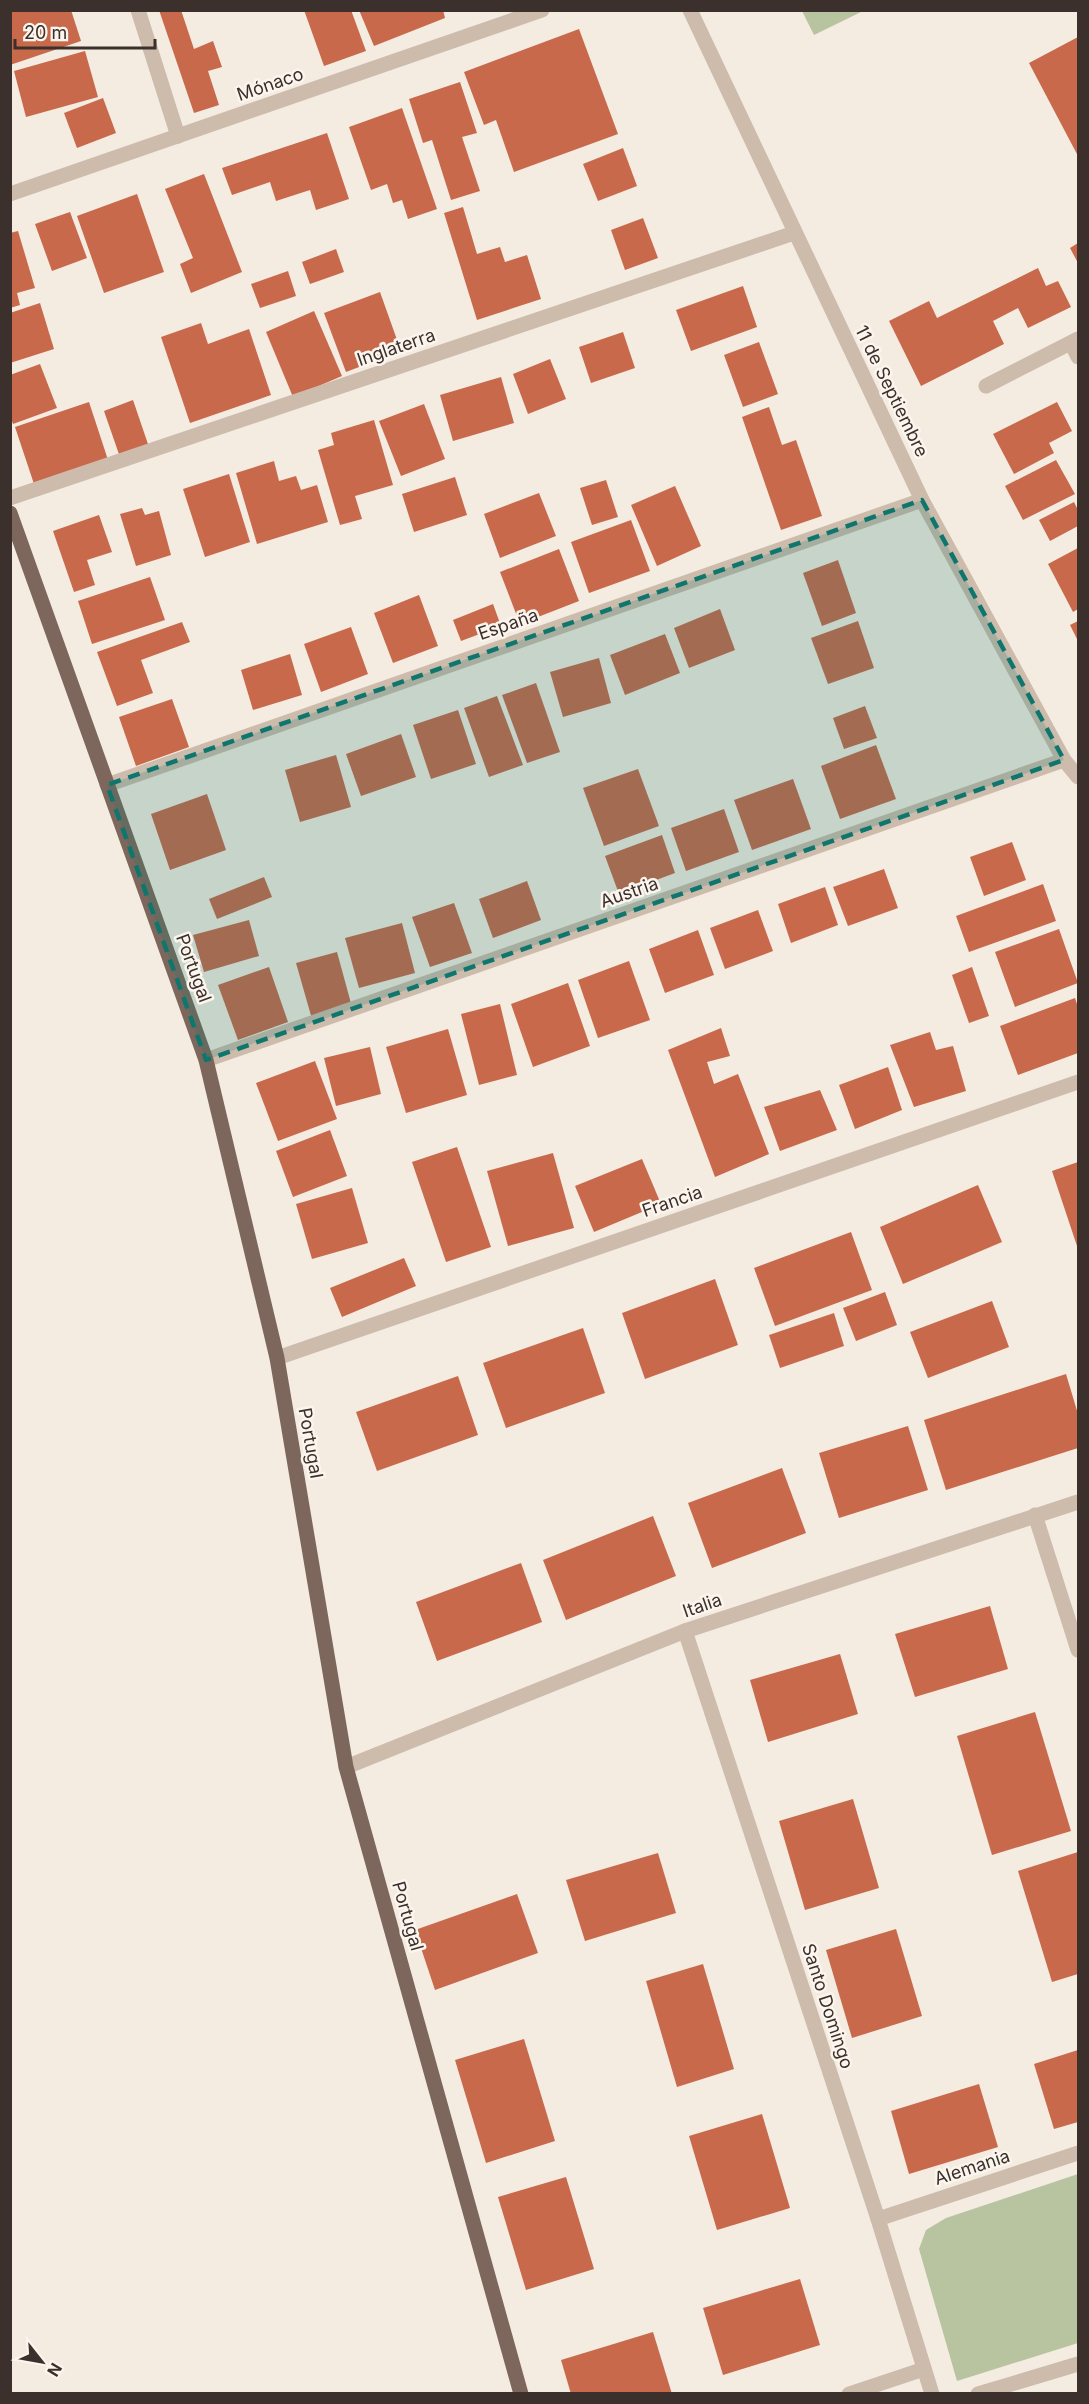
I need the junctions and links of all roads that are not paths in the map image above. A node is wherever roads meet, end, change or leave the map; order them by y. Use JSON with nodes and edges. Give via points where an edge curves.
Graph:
{"nodes":[{"id":1,"x":138,"y":10,"type":"edge"},
{"id":2,"x":542,"y":10,"type":"edge"},
{"id":3,"x":690,"y":10,"type":"edge"},
{"id":4,"x":178,"y":136,"type":"junction"},
{"id":5,"x":10,"y":194,"type":"edge"},
{"id":6,"x":794,"y":234,"type":"junction"},
{"id":7,"x":1075,"y":341,"type":"edge"},
{"id":8,"x":1078,"y":357,"type":"edge"},
{"id":9,"x":986,"y":386,"type":"dead end"},
{"id":10,"x":10,"y":498,"type":"edge"},
{"id":11,"x":922,"y":500,"type":"junction"},
{"id":12,"x":10,"y":513,"type":"edge"},
{"id":13,"x":1064,"y":760,"type":"junction"},
{"id":14,"x":1078,"y":777,"type":"edge"},
{"id":15,"x":107,"y":785,"type":"junction"},
{"id":16,"x":206,"y":1060,"type":"junction"},
{"id":17,"x":1078,"y":1082,"type":"edge"},
{"id":18,"x":277,"y":1358,"type":"junction"},
{"id":19,"x":1078,"y":1502,"type":"edge"},
{"id":20,"x":1035,"y":1515,"type":"junction"},
{"id":21,"x":685,"y":1631,"type":"junction"},
{"id":22,"x":1078,"y":1650,"type":"edge"},
{"id":23,"x":346,"y":1767,"type":"junction"},
{"id":24,"x":1078,"y":2153,"type":"edge"},
{"id":25,"x":878,"y":2219,"type":"junction"},
{"id":26,"x":1078,"y":2364,"type":"edge"},
{"id":27,"x":924,"y":2369,"type":"junction"},
{"id":28,"x":521,"y":2394,"type":"edge"},
{"id":29,"x":849,"y":2394,"type":"edge"},
{"id":30,"x":932,"y":2394,"type":"edge"},
{"id":31,"x":978,"y":2394,"type":"edge"}],
"edges":[{"from":1,"to":4,"type":"street"},
{"from":2,"to":4,"type":"street","name":"Mónaco"},
{"from":3,"to":6,"type":"street","name":"11 de Septiembre"},
{"from":4,"to":5,"type":"street","name":"Mónaco"},
{"from":6,"to":10,"type":"street","name":"Inglaterra"},
{"from":6,"to":11,"type":"street","name":"11 de Septiembre"},
{"from":7,"to":8,"type":"street"},
{"from":7,"to":9,"type":"street"},
{"from":11,"to":13,"type":"street","name":"11 de Septiembre"},
{"from":11,"to":15,"type":"street","name":"España"},
{"from":12,"to":15,"type":"main road","name":"Portugal"},
{"from":13,"to":14,"type":"street","name":"11 de Septiembre"},
{"from":13,"to":16,"type":"street","name":"Austria"},
{"from":15,"to":16,"type":"main road","name":"Portugal"},
{"from":16,"to":18,"type":"main road","name":"Portugal"},
{"from":17,"to":18,"type":"street","name":"Francia"},
{"from":18,"to":23,"type":"main road","name":"Portugal"},
{"from":19,"to":20,"type":"street","name":"Italia"},
{"from":20,"to":21,"type":"street","name":"Italia"},
{"from":20,"to":22,"type":"street"},
{"from":21,"to":23,"type":"street","name":"Italia"},
{"from":21,"to":25,"type":"street","name":"Santo Domingo"},
{"from":23,"to":28,"type":"main road","name":"Portugal"},
{"from":24,"to":25,"type":"street","name":"Alemania"},
{"from":25,"to":27,"type":"street","name":"Santo Domingo"},
{"from":26,"to":31,"type":"street"},
{"from":27,"to":29,"type":"street"},
{"from":27,"to":30,"type":"street","name":"Santo Domingo"}]}
